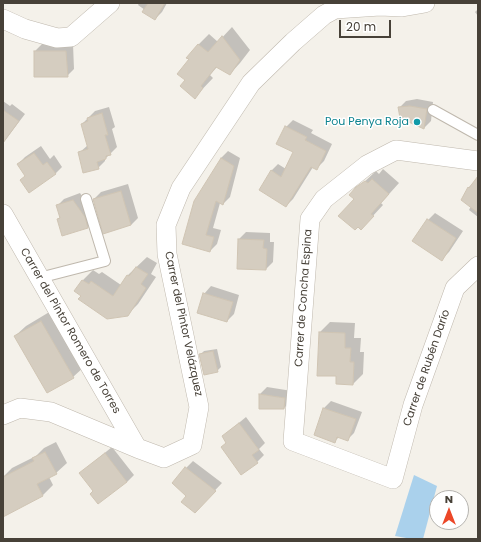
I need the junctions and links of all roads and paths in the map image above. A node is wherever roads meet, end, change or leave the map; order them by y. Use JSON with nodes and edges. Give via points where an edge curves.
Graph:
{"nodes":[{"id":1,"x":110,"y":3,"type":"edge"},
{"id":2,"x":425,"y":3,"type":"edge"},
{"id":3,"x":3,"y":19,"type":"edge"},
{"id":4,"x":433,"y":110,"type":"dead end"},
{"id":5,"x":478,"y":135,"type":"edge"},
{"id":6,"x":478,"y":160,"type":"edge"},
{"id":7,"x":86,"y":199,"type":"dead end"},
{"id":8,"x":3,"y":214,"type":"edge"},
{"id":9,"x":478,"y":266,"type":"edge"},
{"id":10,"x":39,"y":278,"type":"junction"},
{"id":11,"x":3,"y":415,"type":"edge"},
{"id":12,"x":137,"y":448,"type":"junction"},
{"id":13,"x":393,"y":479,"type":"joint"}],
"edges":[{"from":1,"to":3,"type":"street","via":[[70,37],[57,38],[25,29]]},
{"from":2,"to":12,"type":"street","name":"Carrer del Pintor Velázquez","via":[[402,7],[335,9],[324,15],[251,83],[181,188],[166,225],[167,254],[199,407],[192,445],[164,458]]},
{"from":4,"to":5,"type":"lane"},
{"from":6,"to":13,"type":"street","name":"Carrer de Concha Espina","via":[[396,150],[367,165],[324,199],[310,219],[293,441]]},
{"from":7,"to":10,"type":"lane","via":[[105,261]]},
{"from":8,"to":10,"type":"street","name":"Carrer del Pintor Romero de Torres"},
{"from":9,"to":13,"type":"street","name":"Carrer de Rubén Darío","via":[[455,288],[413,405]]},
{"from":10,"to":12,"type":"street","name":"Carrer del Pintor Romero de Torres"},
{"from":11,"to":12,"type":"street","name":"Carrer del Pintor Velázquez","via":[[20,408],[51,412]]}]}
